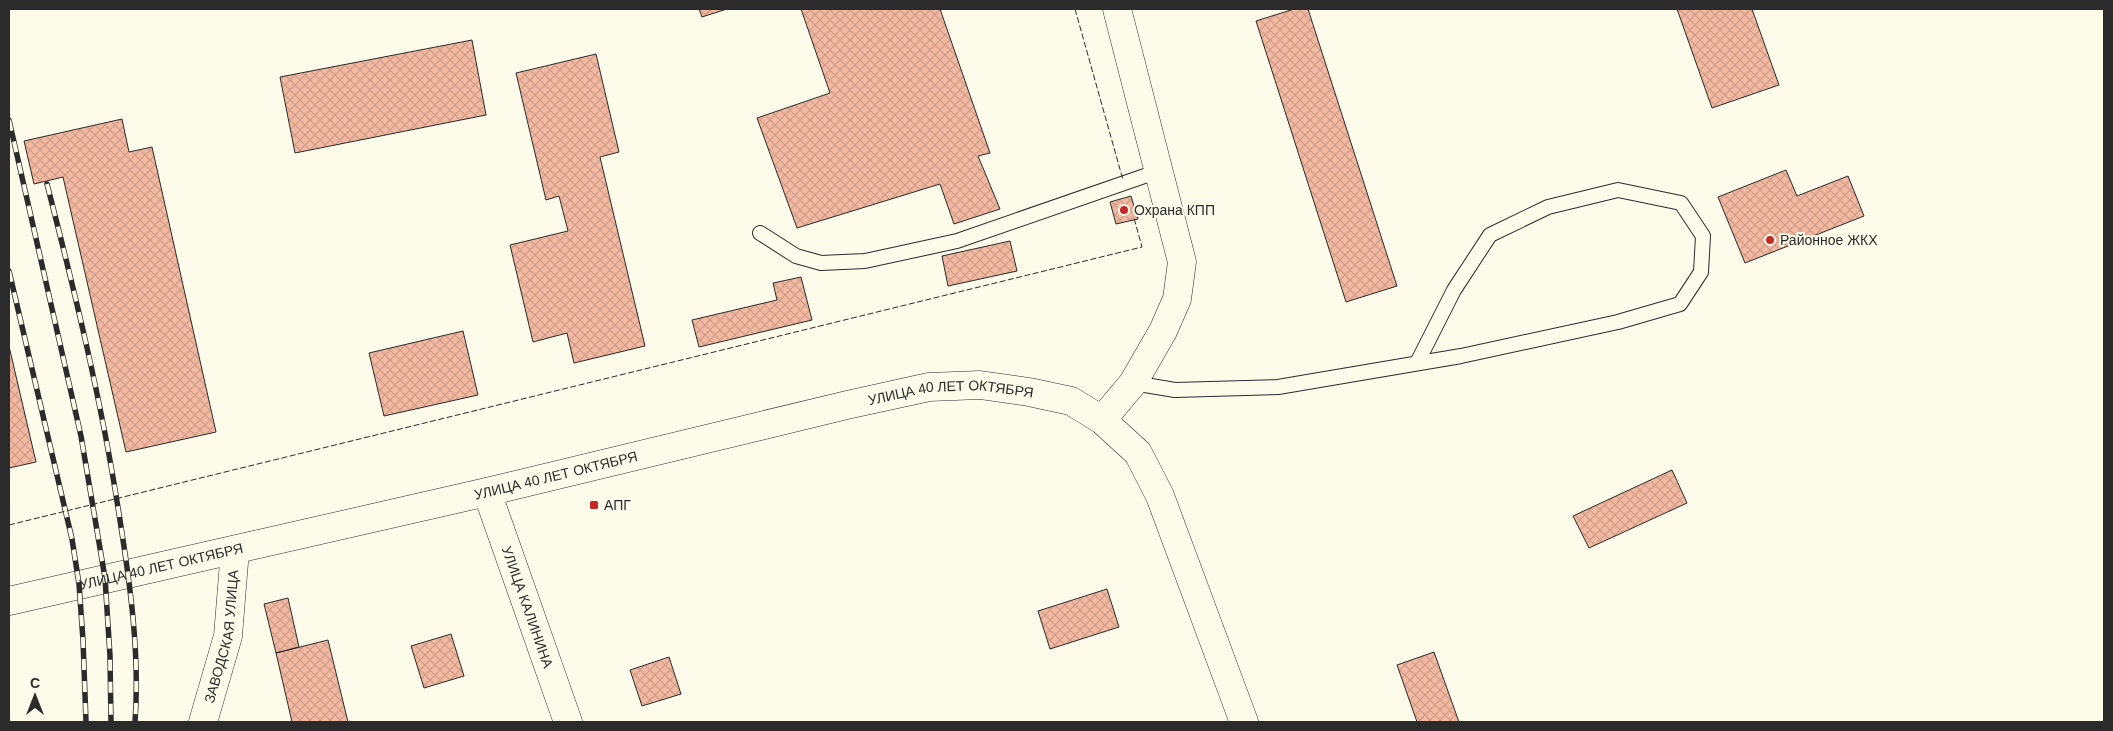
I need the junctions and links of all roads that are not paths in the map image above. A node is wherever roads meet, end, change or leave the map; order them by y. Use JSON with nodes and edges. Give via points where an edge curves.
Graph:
{"nodes":[{"id":1,"x":1117,"y":9,"type":"edge"},
{"id":2,"x":1159,"y":171,"type":"junction"},
{"id":3,"x":760,"y":232,"type":"dead end"},
{"id":4,"x":1417,"y":364,"type":"junction"},
{"id":5,"x":1134,"y":383,"type":"junction"},
{"id":6,"x":1102,"y":420,"type":"junction"},
{"id":7,"x":488,"y":492,"type":"junction"},
{"id":8,"x":235,"y":550,"type":"junction"},
{"id":9,"x":9,"y":600,"type":"edge"},
{"id":10,"x":203,"y":722,"type":"edge"},
{"id":11,"x":568,"y":722,"type":"edge"},
{"id":12,"x":1244,"y":722,"type":"edge"}],
"edges":[{"from":1,"to":2,"type":"street"},
{"from":2,"to":3,"type":"lane","via":[[957,241],[865,261],[821,263],[796,256]]},
{"from":2,"to":5,"type":"street","via":[[1182,262],[1176,299],[1163,331]]},
{"from":4,"to":4,"type":"lane","via":[[1454,290],[1490,235],[1548,207],[1618,190],[1681,204],[1703,236],[1701,272],[1680,304],[1618,322]]},
{"from":4,"to":5,"type":"lane","via":[[1278,387],[1174,390]]},
{"from":5,"to":6,"type":"street"},
{"from":6,"to":7,"type":"street","name":"УЛИЦА 40 ЛЕТ ОКТЯБРЯ","via":[[1071,401],[1029,392],[980,385],[929,387]]},
{"from":6,"to":12,"type":"street","name":"УЛИЦА 40 ЛЕТ ОКТЯБРЯ","via":[[1138,453],[1160,496]]},
{"from":7,"to":8,"type":"street","name":"УЛИЦА 40 ЛЕТ ОКТЯБРЯ"},
{"from":7,"to":11,"type":"street","name":"УЛИЦА КАЛИНИНА"},
{"from":8,"to":9,"type":"street","name":"УЛИЦА 40 ЛЕТ ОКТЯБРЯ"},
{"from":8,"to":10,"type":"street","name":"ЗАВОДСКАЯ УЛИЦА","via":[[228,636]]}]}
